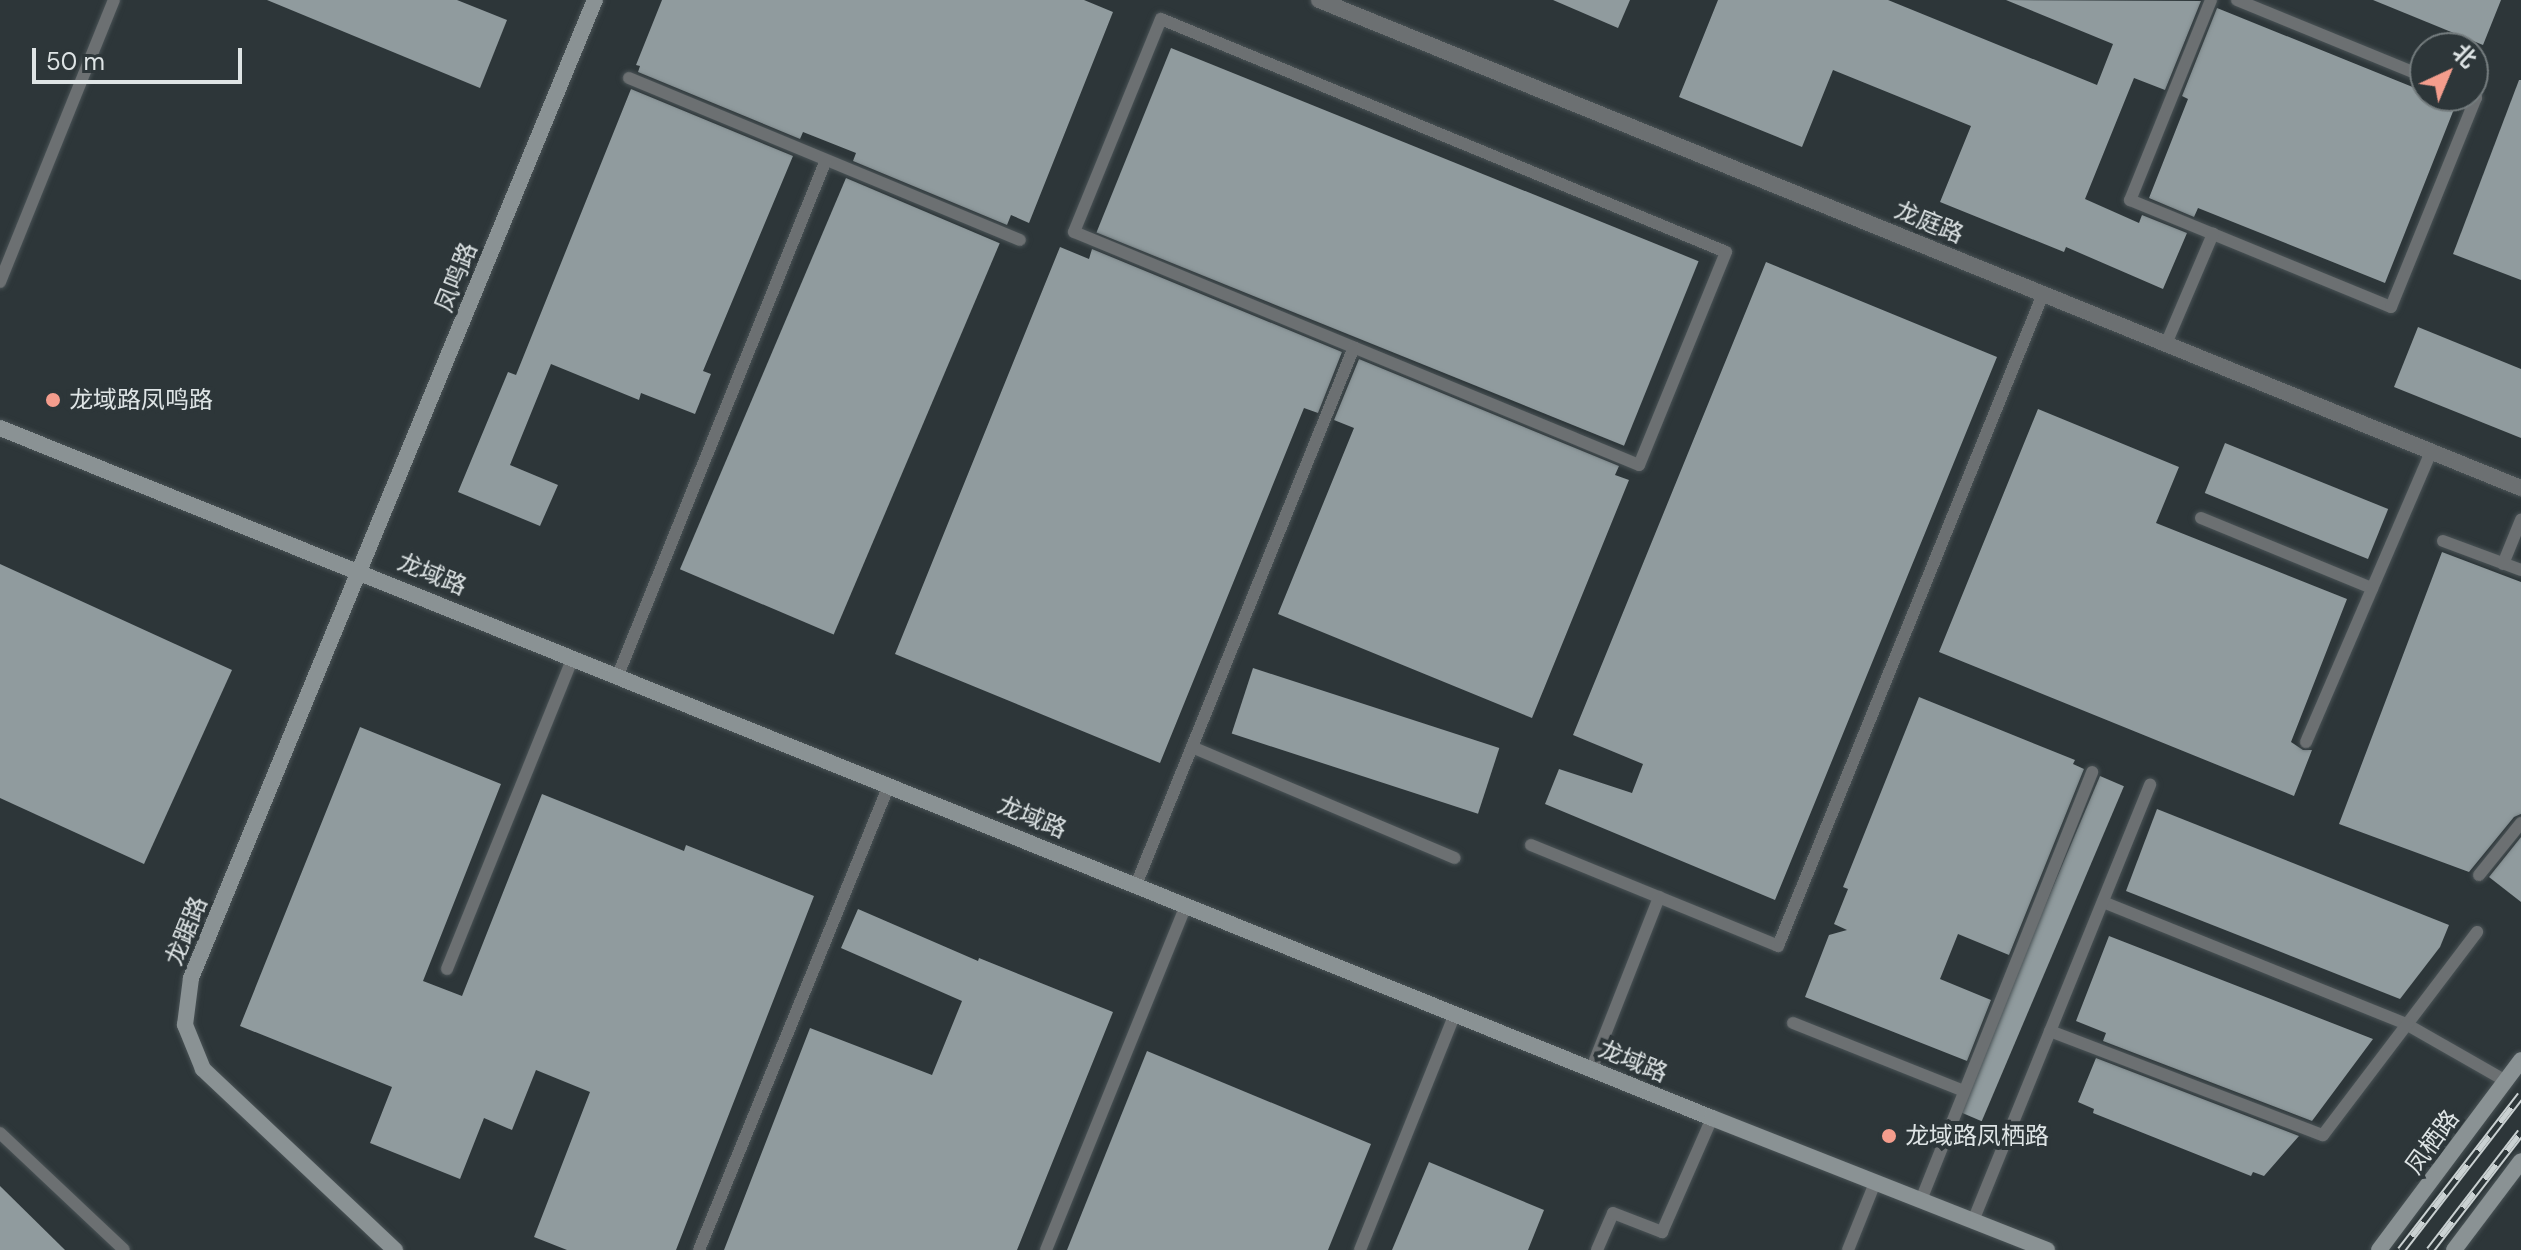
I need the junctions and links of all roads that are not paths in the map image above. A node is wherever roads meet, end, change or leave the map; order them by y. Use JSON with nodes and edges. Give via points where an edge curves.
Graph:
{"nodes":[{"id":1,"x":114,"y":0,"type":"edge"},
{"id":2,"x":595,"y":0,"type":"edge"},
{"id":3,"x":1319,"y":0,"type":"edge"},
{"id":4,"x":2211,"y":0,"type":"edge"},
{"id":5,"x":2237,"y":0,"type":"edge"},
{"id":6,"x":2409,"y":70,"type":"edge"},
{"id":7,"x":629,"y":78,"type":"dead end"},
{"id":8,"x":2470,"y":112,"type":"edge"},
{"id":9,"x":826,"y":160,"type":"junction"},
{"id":10,"x":2213,"y":234,"type":"junction"},
{"id":11,"x":1020,"y":240,"type":"dead end"},
{"id":12,"x":0,"y":282,"type":"edge"},
{"id":13,"x":2043,"y":294,"type":"junction"},
{"id":14,"x":2166,"y":344,"type":"junction"},
{"id":15,"x":1354,"y":347,"type":"junction"},
{"id":16,"x":0,"y":428,"type":"edge"},
{"id":17,"x":2431,"y":452,"type":"junction"},
{"id":18,"x":2521,"y":488,"type":"edge"},
{"id":19,"x":2201,"y":518,"type":"dead end"},
{"id":20,"x":2521,"y":520,"type":"edge"},
{"id":21,"x":2443,"y":541,"type":"dead end"},
{"id":22,"x":2503,"y":564,"type":"junction"},
{"id":23,"x":2521,"y":570,"type":"edge"},
{"id":24,"x":362,"y":571,"type":"junction"},
{"id":25,"x":2372,"y":588,"type":"junction"},
{"id":26,"x":573,"y":657,"type":"junction"},
{"id":27,"x":618,"y":675,"type":"junction"},
{"id":28,"x":2306,"y":742,"type":"dead end"},
{"id":29,"x":1192,"y":747,"type":"junction"},
{"id":30,"x":2092,"y":772,"type":"dead end"},
{"id":31,"x":889,"y":785,"type":"junction"},
{"id":32,"x":2150,"y":785,"type":"dead end"},
{"id":33,"x":2521,"y":823,"type":"edge"},
{"id":34,"x":1531,"y":845,"type":"dead end"},
{"id":35,"x":1455,"y":858,"type":"dead end"},
{"id":36,"x":2479,"y":875,"type":"dead end"},
{"id":37,"x":1136,"y":885,"type":"junction"},
{"id":38,"x":1659,"y":897,"type":"junction"},
{"id":39,"x":2103,"y":902,"type":"junction"},
{"id":40,"x":1186,"y":906,"type":"junction"},
{"id":41,"x":2477,"y":932,"type":"dead end"},
{"id":42,"x":447,"y":969,"type":"dead end"},
{"id":43,"x":1455,"y":1014,"type":"junction"},
{"id":44,"x":1793,"y":1023,"type":"dead end"},
{"id":45,"x":2406,"y":1024,"type":"junction"},
{"id":46,"x":2050,"y":1031,"type":"junction"},
{"id":47,"x":2521,"y":1060,"type":"edge"},
{"id":48,"x":1591,"y":1070,"type":"junction"},
{"id":49,"x":2506,"y":1081,"type":"junction"},
{"id":50,"x":1964,"y":1091,"type":"junction"},
{"id":51,"x":1712,"y":1118,"type":"junction"},
{"id":52,"x":0,"y":1133,"type":"edge"},
{"id":53,"x":2521,"y":1161,"type":"edge"},
{"id":54,"x":1875,"y":1183,"type":"junction"},
{"id":55,"x":1921,"y":1200,"type":"junction"},
{"id":56,"x":1973,"y":1221,"type":"junction"},
{"id":57,"x":2394,"y":1232,"type":"junction"},
{"id":58,"x":120,"y":1249,"type":"edge"},
{"id":59,"x":395,"y":1250,"type":"edge"},
{"id":60,"x":699,"y":1250,"type":"edge"},
{"id":61,"x":1046,"y":1250,"type":"edge"},
{"id":62,"x":1360,"y":1250,"type":"edge"},
{"id":63,"x":1597,"y":1250,"type":"edge"},
{"id":64,"x":1848,"y":1250,"type":"edge"},
{"id":65,"x":2047,"y":1250,"type":"edge"},
{"id":66,"x":2379,"y":1250,"type":"edge"},
{"id":67,"x":2395,"y":1250,"type":"edge"},
{"id":68,"x":2454,"y":1250,"type":"edge"}],
"edges":[{"from":1,"to":12,"type":"lane"},
{"from":2,"to":24,"type":"street","name":"凤鸣路"},
{"from":3,"to":13,"type":"street","name":"龙庭路"},
{"from":4,"to":10,"type":"lane","via":[[2130,200]]},
{"from":5,"to":6,"type":"lane"},
{"from":7,"to":9,"type":"lane"},
{"from":8,"to":10,"type":"lane","via":[[2391,307]]},
{"from":9,"to":11,"type":"lane"},
{"from":9,"to":27,"type":"lane"},
{"from":10,"to":14,"type":"lane"},
{"from":13,"to":14,"type":"street","name":"龙庭路"},
{"from":13,"to":38,"type":"lane","via":[[1778,946]]},
{"from":14,"to":17,"type":"street","name":"龙庭路"},
{"from":15,"to":15,"type":"lane","via":[[1074,232],[1161,19],[1726,252],[1639,465]]},
{"from":15,"to":29,"type":"lane"},
{"from":16,"to":24,"type":"street","name":"龙域路"},
{"from":17,"to":18,"type":"street","name":"龙庭路"},
{"from":17,"to":25,"type":"lane"},
{"from":19,"to":25,"type":"lane"},
{"from":20,"to":22,"type":"lane"},
{"from":21,"to":22,"type":"lane"},
{"from":22,"to":23,"type":"lane"},
{"from":24,"to":26,"type":"street","name":"龙域路"},
{"from":24,"to":59,"type":"street","name":"龙踞路","via":[[191,978],[185,1025],[203,1069]]},
{"from":25,"to":28,"type":"lane"},
{"from":26,"to":27,"type":"street","name":"龙域路"},
{"from":26,"to":42,"type":"lane"},
{"from":27,"to":31,"type":"street","name":"龙域路"},
{"from":29,"to":35,"type":"lane"},
{"from":29,"to":37,"type":"lane"},
{"from":30,"to":50,"type":"lane"},
{"from":31,"to":37,"type":"street","name":"龙域路"},
{"from":31,"to":60,"type":"lane"},
{"from":32,"to":39,"type":"lane"},
{"from":33,"to":36,"type":"lane"},
{"from":34,"to":38,"type":"lane"},
{"from":37,"to":40,"type":"street","name":"龙域路"},
{"from":38,"to":48,"type":"lane"},
{"from":39,"to":45,"type":"lane"},
{"from":39,"to":46,"type":"lane"},
{"from":40,"to":43,"type":"street","name":"龙域路"},
{"from":40,"to":61,"type":"lane"},
{"from":41,"to":45,"type":"lane"},
{"from":43,"to":48,"type":"street","name":"龙域路"},
{"from":43,"to":62,"type":"lane"},
{"from":44,"to":50,"type":"lane"},
{"from":45,"to":46,"type":"lane","via":[[2323,1135]]},
{"from":45,"to":49,"type":"lane"},
{"from":46,"to":56,"type":"lane"},
{"from":47,"to":49,"type":"street","name":"凤栖路"},
{"from":48,"to":51,"type":"street","name":"龙域路"},
{"from":49,"to":57,"type":"street","name":"凤栖路"},
{"from":50,"to":55,"type":"lane"},
{"from":51,"to":54,"type":"street","name":"龙域路"},
{"from":51,"to":63,"type":"lane","via":[[1662,1232],[1613,1213]]},
{"from":52,"to":58,"type":"lane"},
{"from":53,"to":68,"type":"street"},
{"from":54,"to":55,"type":"street","name":"龙域路"},
{"from":54,"to":64,"type":"lane"},
{"from":55,"to":56,"type":"street","name":"龙域路"},
{"from":56,"to":65,"type":"street","name":"龙域路"},
{"from":57,"to":66,"type":"street","name":"凤栖路"},
{"from":57,"to":67,"type":"street"}]}
